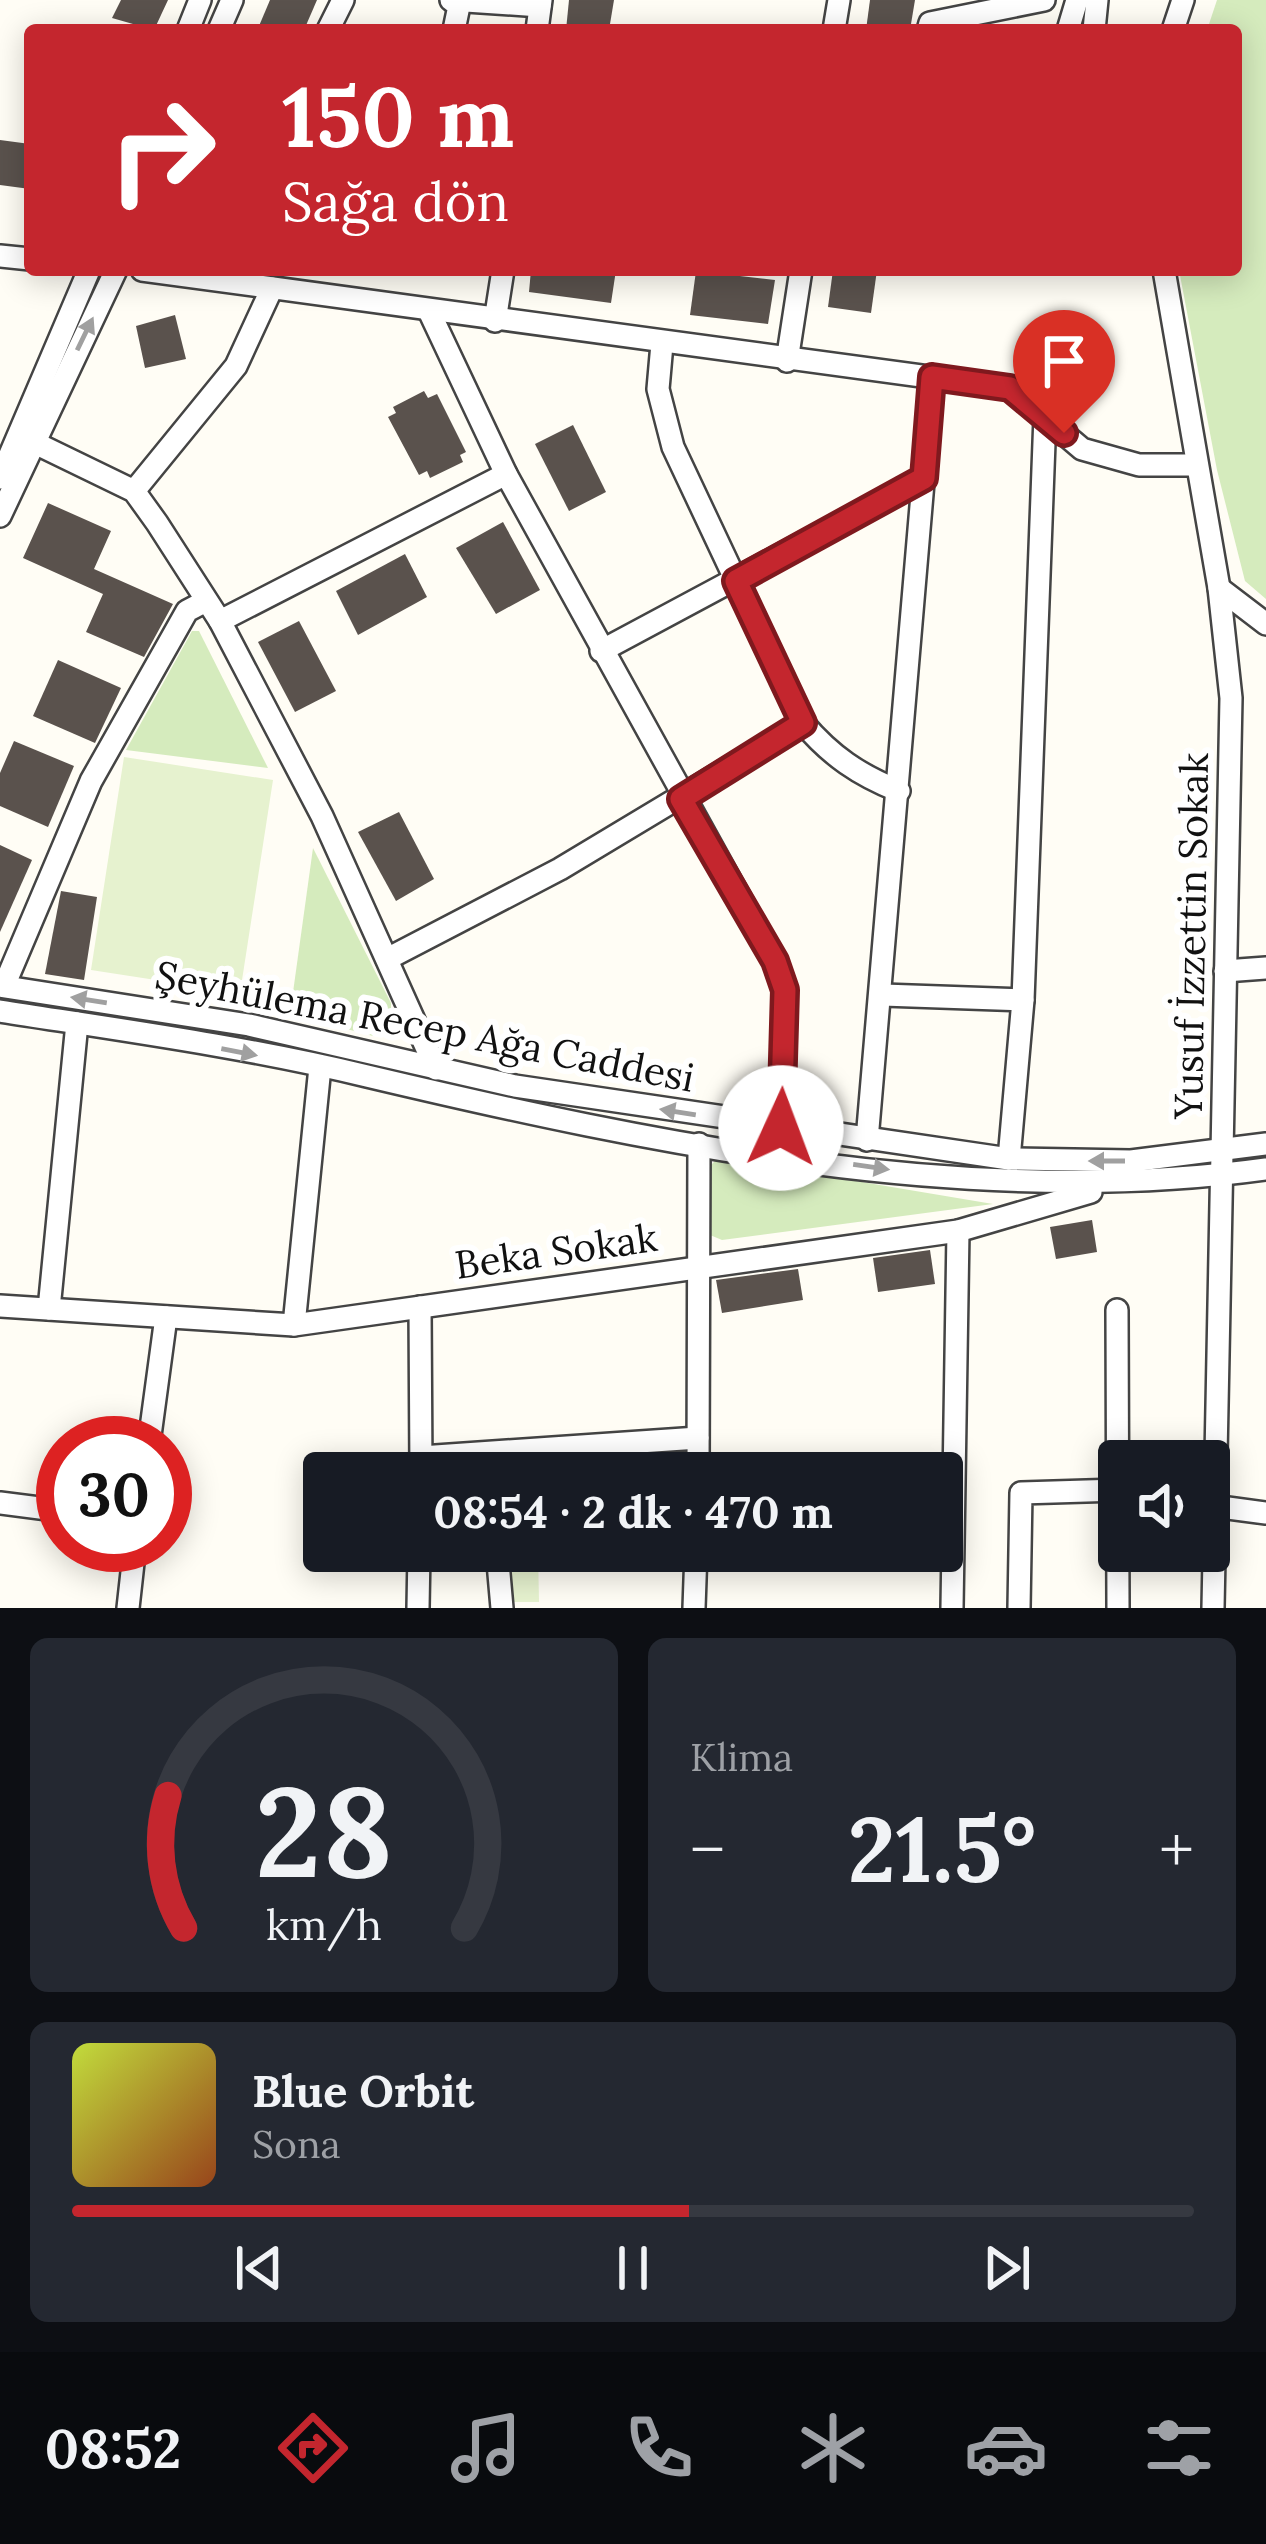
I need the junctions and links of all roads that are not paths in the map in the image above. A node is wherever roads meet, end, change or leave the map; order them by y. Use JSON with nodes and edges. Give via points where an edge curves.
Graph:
{"nodes":[{"id":1,"x":452,"y":0,"type":"edge"},
{"id":2,"x":1044,"y":0,"type":"edge"},
{"id":3,"x":460,"y":1,"type":"edge"},
{"id":4,"x":540,"y":3,"type":"edge"},
{"id":5,"x":930,"y":24,"type":"edge"},
{"id":6,"x":86,"y":276,"type":"edge"},
{"id":7,"x":113,"y":276,"type":"edge"},
{"id":8,"x":185,"y":276,"type":"edge"},
{"id":9,"x":501,"y":276,"type":"edge"},
{"id":10,"x":800,"y":276,"type":"edge"},
{"id":11,"x":1165,"y":276,"type":"edge"},
{"id":12,"x":272,"y":288,"type":"junction"},
{"id":13,"x":429,"y":311,"type":"junction"},
{"id":14,"x":495,"y":322,"type":"junction"},
{"id":15,"x":662,"y":344,"type":"junction"},
{"id":16,"x":787,"y":361,"type":"junction"},
{"id":17,"x":932,"y":377,"type":"junction"},
{"id":18,"x":1046,"y":416,"type":"junction"},
{"id":19,"x":33,"y":442,"type":"junction"},
{"id":20,"x":1196,"y":465,"type":"junction"},
{"id":21,"x":506,"y":474,"type":"junction"},
{"id":22,"x":0,"y":478,"type":"edge"},
{"id":23,"x":924,"y":478,"type":"junction"},
{"id":24,"x":134,"y":490,"type":"junction"},
{"id":25,"x":0,"y":516,"type":"edge"},
{"id":26,"x":736,"y":581,"type":"junction"},
{"id":27,"x":1219,"y":588,"type":"junction"},
{"id":28,"x":206,"y":601,"type":"junction"},
{"id":29,"x":220,"y":621,"type":"junction"},
{"id":30,"x":1266,"y":624,"type":"edge"},
{"id":31,"x":601,"y":651,"type":"junction"},
{"id":32,"x":803,"y":723,"type":"junction"},
{"id":33,"x":899,"y":791,"type":"junction"},
{"id":34,"x":681,"y":799,"type":"junction"},
{"id":35,"x":387,"y":959,"type":"junction"},
{"id":36,"x":1266,"y":968,"type":"edge"},
{"id":37,"x":1225,"y":970,"type":"junction"},
{"id":38,"x":2,"y":986,"type":"edge"},
{"id":39,"x":883,"y":995,"type":"junction"},
{"id":40,"x":1022,"y":1000,"type":"junction"},
{"id":41,"x":0,"y":1011,"type":"edge"},
{"id":42,"x":77,"y":1023,"type":"junction"},
{"id":43,"x":320,"y":1067,"type":"junction"},
{"id":44,"x":436,"y":1069,"type":"junction"},
{"id":45,"x":781,"y":1128,"type":"junction"},
{"id":46,"x":867,"y":1140,"type":"junction"},
{"id":47,"x":699,"y":1144,"type":"junction"},
{"id":48,"x":1266,"y":1144,"type":"edge"},
{"id":49,"x":1223,"y":1149,"type":"junction"},
{"id":50,"x":1009,"y":1159,"type":"junction"},
{"id":51,"x":1266,"y":1169,"type":"edge"},
{"id":52,"x":1223,"y":1175,"type":"junction"},
{"id":53,"x":1116,"y":1185,"type":"junction"},
{"id":54,"x":958,"y":1231,"type":"junction"},
{"id":55,"x":698,"y":1268,"type":"junction"},
{"id":56,"x":0,"y":1306,"type":"edge"},
{"id":57,"x":420,"y":1307,"type":"junction"},
{"id":58,"x":49,"y":1309,"type":"junction"},
{"id":59,"x":1117,"y":1310,"type":"dead end"},
{"id":60,"x":166,"y":1317,"type":"junction"},
{"id":61,"x":294,"y":1325,"type":"junction"},
{"id":62,"x":153,"y":1416,"type":"edge"},
{"id":63,"x":698,"y":1438,"type":"junction"},
{"id":64,"x":1118,"y":1440,"type":"edge"},
{"id":65,"x":1214,"y":1440,"type":"edge"},
{"id":66,"x":421,"y":1452,"type":"edge"},
{"id":67,"x":579,"y":1452,"type":"edge"},
{"id":68,"x":698,"y":1452,"type":"edge"},
{"id":69,"x":1098,"y":1491,"type":"edge"},
{"id":70,"x":1230,"y":1500,"type":"edge"},
{"id":71,"x":0,"y":1503,"type":"edge"},
{"id":72,"x":36,"y":1508,"type":"edge"},
{"id":73,"x":1266,"y":1513,"type":"edge"},
{"id":74,"x":132,"y":1572,"type":"edge"},
{"id":75,"x":419,"y":1572,"type":"edge"},
{"id":76,"x":499,"y":1572,"type":"edge"},
{"id":77,"x":695,"y":1572,"type":"edge"},
{"id":78,"x":1118,"y":1572,"type":"edge"},
{"id":79,"x":1213,"y":1572,"type":"edge"},
{"id":80,"x":128,"y":1608,"type":"edge"},
{"id":81,"x":418,"y":1608,"type":"edge"},
{"id":82,"x":502,"y":1608,"type":"edge"},
{"id":83,"x":694,"y":1608,"type":"edge"},
{"id":84,"x":952,"y":1608,"type":"edge"},
{"id":85,"x":1019,"y":1608,"type":"edge"},
{"id":86,"x":1118,"y":1608,"type":"edge"},
{"id":87,"x":1213,"y":1608,"type":"edge"}],
"edges":[{"from":1,"to":3,"type":"street"},
{"from":2,"to":5,"type":"street"},
{"from":3,"to":4,"type":"street"},
{"from":6,"to":22,"type":"street"},
{"from":19,"to":7,"type":"street","one_way":true},
{"from":8,"to":12,"type":"street"},
{"from":9,"to":14,"type":"street"},
{"from":10,"to":16,"type":"street"},
{"from":11,"to":20,"type":"street","name":"Yusuf İzzettin Sokak"},
{"from":12,"to":13,"type":"street"},
{"from":12,"to":24,"type":"street","via":[[236,366]]},
{"from":13,"to":14,"type":"street"},
{"from":13,"to":21,"type":"street"},
{"from":14,"to":15,"type":"street"},
{"from":15,"to":16,"type":"street"},
{"from":15,"to":26,"type":"street","via":[[658,389],[673,447]]},
{"from":16,"to":17,"type":"street"},
{"from":17,"to":18,"type":"street","via":[[1010,388]]},
{"from":17,"to":23,"type":"street"},
{"from":18,"to":20,"type":"street","via":[[1082,449],[1139,464]]},
{"from":18,"to":40,"type":"street"},
{"from":19,"to":24,"type":"street"},
{"from":19,"to":25,"type":"street"},
{"from":20,"to":27,"type":"street","name":"Yusuf İzzettin Sokak"},
{"from":21,"to":29,"type":"street"},
{"from":21,"to":31,"type":"street"},
{"from":23,"to":26,"type":"street"},
{"from":23,"to":33,"type":"street"},
{"from":24,"to":28,"type":"street"},
{"from":26,"to":31,"type":"street"},
{"from":26,"to":32,"type":"street"},
{"from":27,"to":30,"type":"street"},
{"from":27,"to":37,"type":"street","name":"Yusuf İzzettin Sokak","via":[[1231,698]]},
{"from":28,"to":29,"type":"street"},
{"from":28,"to":38,"type":"street","via":[[187,611],[91,781]]},
{"from":29,"to":35,"type":"street"},
{"from":31,"to":34,"type":"street"},
{"from":32,"to":33,"type":"street","via":[[827,751]]},
{"from":32,"to":34,"type":"street"},
{"from":33,"to":39,"type":"street"},
{"from":34,"to":35,"type":"street"},
{"from":34,"to":45,"type":"street","via":[[785,990]]},
{"from":35,"to":44,"type":"street"},
{"from":36,"to":37,"type":"street"},
{"from":37,"to":49,"type":"street","name":"Yusuf İzzettin Sokak"},
{"from":44,"to":38,"type":"street","name":"Şeyhülema Recep Ağa Caddesi","one_way":true,"via":[[249,1025]]},
{"from":39,"to":40,"type":"street"},
{"from":39,"to":46,"type":"street"},
{"from":40,"to":50,"type":"street"},
{"from":41,"to":42,"type":"street","name":"Şeyhülema Recep Ağa Caddesi"},
{"from":42,"to":43,"type":"street","name":"Şeyhülema Recep Ağa Caddesi","one_way":true},
{"from":42,"to":58,"type":"street"},
{"from":43,"to":47,"type":"street","name":"Şeyhülema Recep Ağa Caddesi"},
{"from":43,"to":61,"type":"street"},
{"from":45,"to":44,"type":"street","name":"Şeyhülema Recep Ağa Caddesi","one_way":true},
{"from":45,"to":46,"type":"street","name":"Şeyhülema Recep Ağa Caddesi"},
{"from":46,"to":50,"type":"street","name":"Şeyhülema Recep Ağa Caddesi"},
{"from":47,"to":53,"type":"street","name":"Şeyhülema Recep Ağa Caddesi","one_way":true,"via":[[968,1180]]},
{"from":47,"to":55,"type":"street"},
{"from":48,"to":49,"type":"street","name":"Şeyhülema Recep Ağa Caddesi"},
{"from":49,"to":50,"type":"street","name":"Şeyhülema Recep Ağa Caddesi","one_way":true,"via":[[1131,1161]]},
{"from":49,"to":52,"type":"street","name":"Yusuf İzzettin Sokak"},
{"from":51,"to":52,"type":"street","name":"Şeyhülema Recep Ağa Caddesi"},
{"from":52,"to":53,"type":"street","name":"Şeyhülema Recep Ağa Caddesi"},
{"from":52,"to":65,"type":"street","name":"Yusuf İzzettin Sokak"},
{"from":53,"to":54,"type":"street","name":"Beka Sokak"},
{"from":54,"to":55,"type":"street","name":"Beka Sokak"},
{"from":54,"to":84,"type":"street"},
{"from":55,"to":57,"type":"street","name":"Beka Sokak"},
{"from":55,"to":63,"type":"street"},
{"from":56,"to":58,"type":"street","name":"Beka Sokak"},
{"from":57,"to":61,"type":"street","name":"Beka Sokak"},
{"from":57,"to":66,"type":"street"},
{"from":58,"to":60,"type":"street","name":"Beka Sokak"},
{"from":59,"to":64,"type":"street"},
{"from":60,"to":61,"type":"street","name":"Beka Sokak"},
{"from":60,"to":62,"type":"street"},
{"from":63,"to":67,"type":"street"},
{"from":63,"to":68,"type":"street"},
{"from":69,"to":85,"type":"street","via":[[1021,1493]]},
{"from":70,"to":73,"type":"street"},
{"from":71,"to":72,"type":"street"},
{"from":74,"to":80,"type":"street"},
{"from":75,"to":81,"type":"street"},
{"from":76,"to":82,"type":"street"},
{"from":77,"to":83,"type":"street"},
{"from":78,"to":86,"type":"street"},
{"from":79,"to":87,"type":"street","name":"Yusuf İzzettin Sokak"}]}
